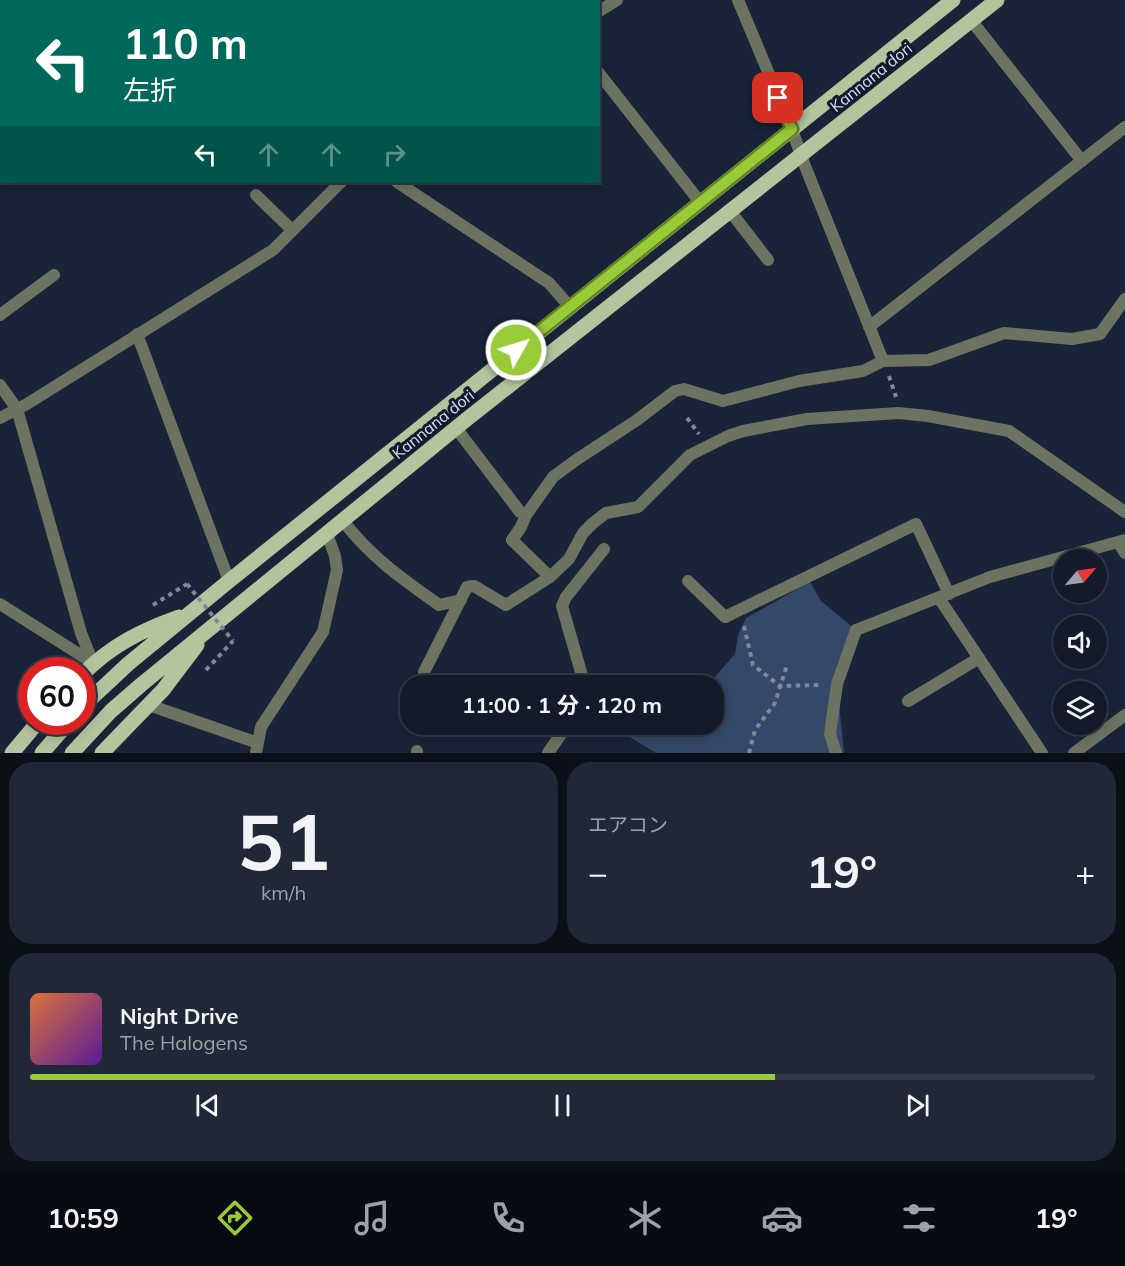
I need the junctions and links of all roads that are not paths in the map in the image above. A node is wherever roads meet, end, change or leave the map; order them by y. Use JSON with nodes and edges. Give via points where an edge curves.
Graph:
{"nodes":[{"id":1,"x":617,"y":0,"type":"edge"},
{"id":2,"x":738,"y":0,"type":"edge"},
{"id":3,"x":953,"y":0,"type":"edge"},
{"id":4,"x":997,"y":0,"type":"edge"},
{"id":5,"x":600,"y":11,"type":"edge"},
{"id":6,"x":971,"y":20,"type":"junction"},
{"id":7,"x":600,"y":75,"type":"edge"},
{"id":8,"x":1125,"y":127,"type":"edge"},
{"id":9,"x":792,"y":129,"type":"junction"},
{"id":10,"x":801,"y":156,"type":"junction"},
{"id":11,"x":1082,"y":161,"type":"junction"},
{"id":12,"x":339,"y":183,"type":"edge"},
{"id":13,"x":399,"y":183,"type":"edge"},
{"id":14,"x":256,"y":195,"type":"dead end"},
{"id":15,"x":700,"y":202,"type":"junction"},
{"id":16,"x":730,"y":212,"type":"junction"},
{"id":17,"x":292,"y":230,"type":"junction"},
{"id":18,"x":768,"y":260,"type":"dead end"},
{"id":19,"x":54,"y":274,"type":"dead end"},
{"id":20,"x":1125,"y":299,"type":"edge"},
{"id":21,"x":570,"y":307,"type":"junction"},
{"id":22,"x":0,"y":315,"type":"edge"},
{"id":23,"x":869,"y":327,"type":"junction"},
{"id":24,"x":137,"y":334,"type":"junction"},
{"id":25,"x":884,"y":362,"type":"junction"},
{"id":26,"x":0,"y":385,"type":"edge"},
{"id":27,"x":17,"y":409,"type":"junction"},
{"id":28,"x":0,"y":418,"type":"edge"},
{"id":29,"x":456,"y":428,"type":"junction"},
{"id":30,"x":1125,"y":512,"type":"edge"},
{"id":31,"x":526,"y":515,"type":"junction"},
{"id":32,"x":343,"y":521,"type":"junction"},
{"id":33,"x":327,"y":534,"type":"junction"},
{"id":34,"x":1123,"y":545,"type":"edge"},
{"id":35,"x":604,"y":549,"type":"dead end"},
{"id":36,"x":550,"y":577,"type":"junction"},
{"id":37,"x":688,"y":580,"type":"dead end"},
{"id":38,"x":229,"y":581,"type":"junction"},
{"id":39,"x":944,"y":596,"type":"junction"},
{"id":40,"x":461,"y":600,"type":"junction"},
{"id":41,"x":0,"y":604,"type":"edge"},
{"id":42,"x":190,"y":613,"type":"junction"},
{"id":43,"x":204,"y":633,"type":"junction"},
{"id":44,"x":72,"y":657,"type":"edge"},
{"id":45,"x":86,"y":657,"type":"edge"},
{"id":46,"x":979,"y":658,"type":"junction"},
{"id":47,"x":96,"y":663,"type":"edge"},
{"id":48,"x":424,"y":672,"type":"dead end"},
{"id":49,"x":582,"y":675,"type":"edge"},
{"id":50,"x":96,"y":694,"type":"edge"},
{"id":51,"x":908,"y":701,"type":"dead end"},
{"id":52,"x":150,"y":705,"type":"junction"},
{"id":53,"x":1125,"y":715,"type":"edge"},
{"id":54,"x":27,"y":735,"type":"edge"},
{"id":55,"x":58,"y":735,"type":"edge"},
{"id":56,"x":559,"y":735,"type":"edge"},
{"id":57,"x":257,"y":748,"type":"edge"},
{"id":58,"x":12,"y":753,"type":"edge"},
{"id":59,"x":42,"y":753,"type":"edge"},
{"id":60,"x":72,"y":753,"type":"edge"},
{"id":61,"x":102,"y":753,"type":"edge"},
{"id":62,"x":548,"y":753,"type":"edge"},
{"id":63,"x":836,"y":753,"type":"edge"},
{"id":64,"x":1042,"y":753,"type":"edge"},
{"id":65,"x":1074,"y":753,"type":"edge"}],
"edges":[{"from":1,"to":5,"type":"street"},
{"from":2,"to":9,"type":"street"},
{"from":3,"to":9,"type":"main road","name":"Kannana dori"},
{"from":4,"to":6,"type":"main road","name":"Kannana dori"},
{"from":6,"to":10,"type":"main road","name":"Kannana dori"},
{"from":6,"to":11,"type":"street"},
{"from":7,"to":15,"type":"street"},
{"from":8,"to":11,"type":"street"},
{"from":9,"to":10,"type":"street"},
{"from":9,"to":15,"type":"main road","name":"Kannana dori"},
{"from":10,"to":16,"type":"main road","name":"Kannana dori"},
{"from":10,"to":23,"type":"street"},
{"from":11,"to":23,"type":"street"},
{"from":12,"to":17,"type":"street"},
{"from":13,"to":21,"type":"street","via":[[549,283]]},
{"from":14,"to":17,"type":"street"},
{"from":15,"to":21,"type":"main road","name":"Kannana dori"},
{"from":16,"to":18,"type":"street"},
{"from":16,"to":29,"type":"main road","name":"Kannana dori"},
{"from":17,"to":24,"type":"street","via":[[273,250]]},
{"from":19,"to":22,"type":"street"},
{"from":20,"to":25,"type":"street","via":[[1100,334],[1072,339],[1004,333],[929,360]]},
{"from":21,"to":38,"type":"main road","name":"Kannana dori"},
{"from":23,"to":25,"type":"street"},
{"from":24,"to":27,"type":"street"},
{"from":24,"to":38,"type":"street"},
{"from":25,"to":31,"type":"street","via":[[863,371],[799,381],[723,401],[684,388],[675,391],[553,477]]},
{"from":26,"to":27,"type":"street"},
{"from":27,"to":28,"type":"street"},
{"from":27,"to":45,"type":"street"},
{"from":29,"to":31,"type":"street"},
{"from":29,"to":32,"type":"main road","name":"Kannana dori"},
{"from":30,"to":36,"type":"street","via":[[1009,431],[898,413],[807,419],[743,431],[690,455],[638,507],[606,513],[593,522],[569,559]]},
{"from":31,"to":36,"type":"street","via":[[512,540]]},
{"from":32,"to":33,"type":"main road","name":"Kannana dori"},
{"from":32,"to":40,"type":"street","via":[[379,561],[439,605]]},
{"from":33,"to":43,"type":"main road","name":"Kannana dori"},
{"from":33,"to":57,"type":"street","via":[[337,570],[323,632],[261,727]]},
{"from":34,"to":39,"type":"street","via":[[990,577]]},
{"from":35,"to":49,"type":"street","via":[[562,606]]},
{"from":36,"to":40,"type":"street","via":[[506,604],[474,585],[467,587]]},
{"from":37,"to":39,"type":"street","via":[[722,620],[916,524]]},
{"from":38,"to":42,"type":"main road","name":"Kannana dori"},
{"from":39,"to":46,"type":"street"},
{"from":39,"to":63,"type":"street","via":[[856,630],[837,684],[830,734]]},
{"from":40,"to":48,"type":"street"},
{"from":41,"to":44,"type":"street"},
{"from":42,"to":47,"type":"main road","via":[[129,638]]},
{"from":42,"to":50,"type":"main road","name":"Kannana dori"},
{"from":43,"to":52,"type":"main road"},
{"from":43,"to":60,"type":"main road","name":"Kannana dori","via":[[111,711]]},
{"from":46,"to":51,"type":"street"},
{"from":46,"to":64,"type":"street"},
{"from":52,"to":57,"type":"street"},
{"from":52,"to":61,"type":"main road"},
{"from":53,"to":65,"type":"street","via":[[1097,731]]},
{"from":54,"to":58,"type":"main road"},
{"from":55,"to":59,"type":"main road"},
{"from":56,"to":62,"type":"street"}]}
